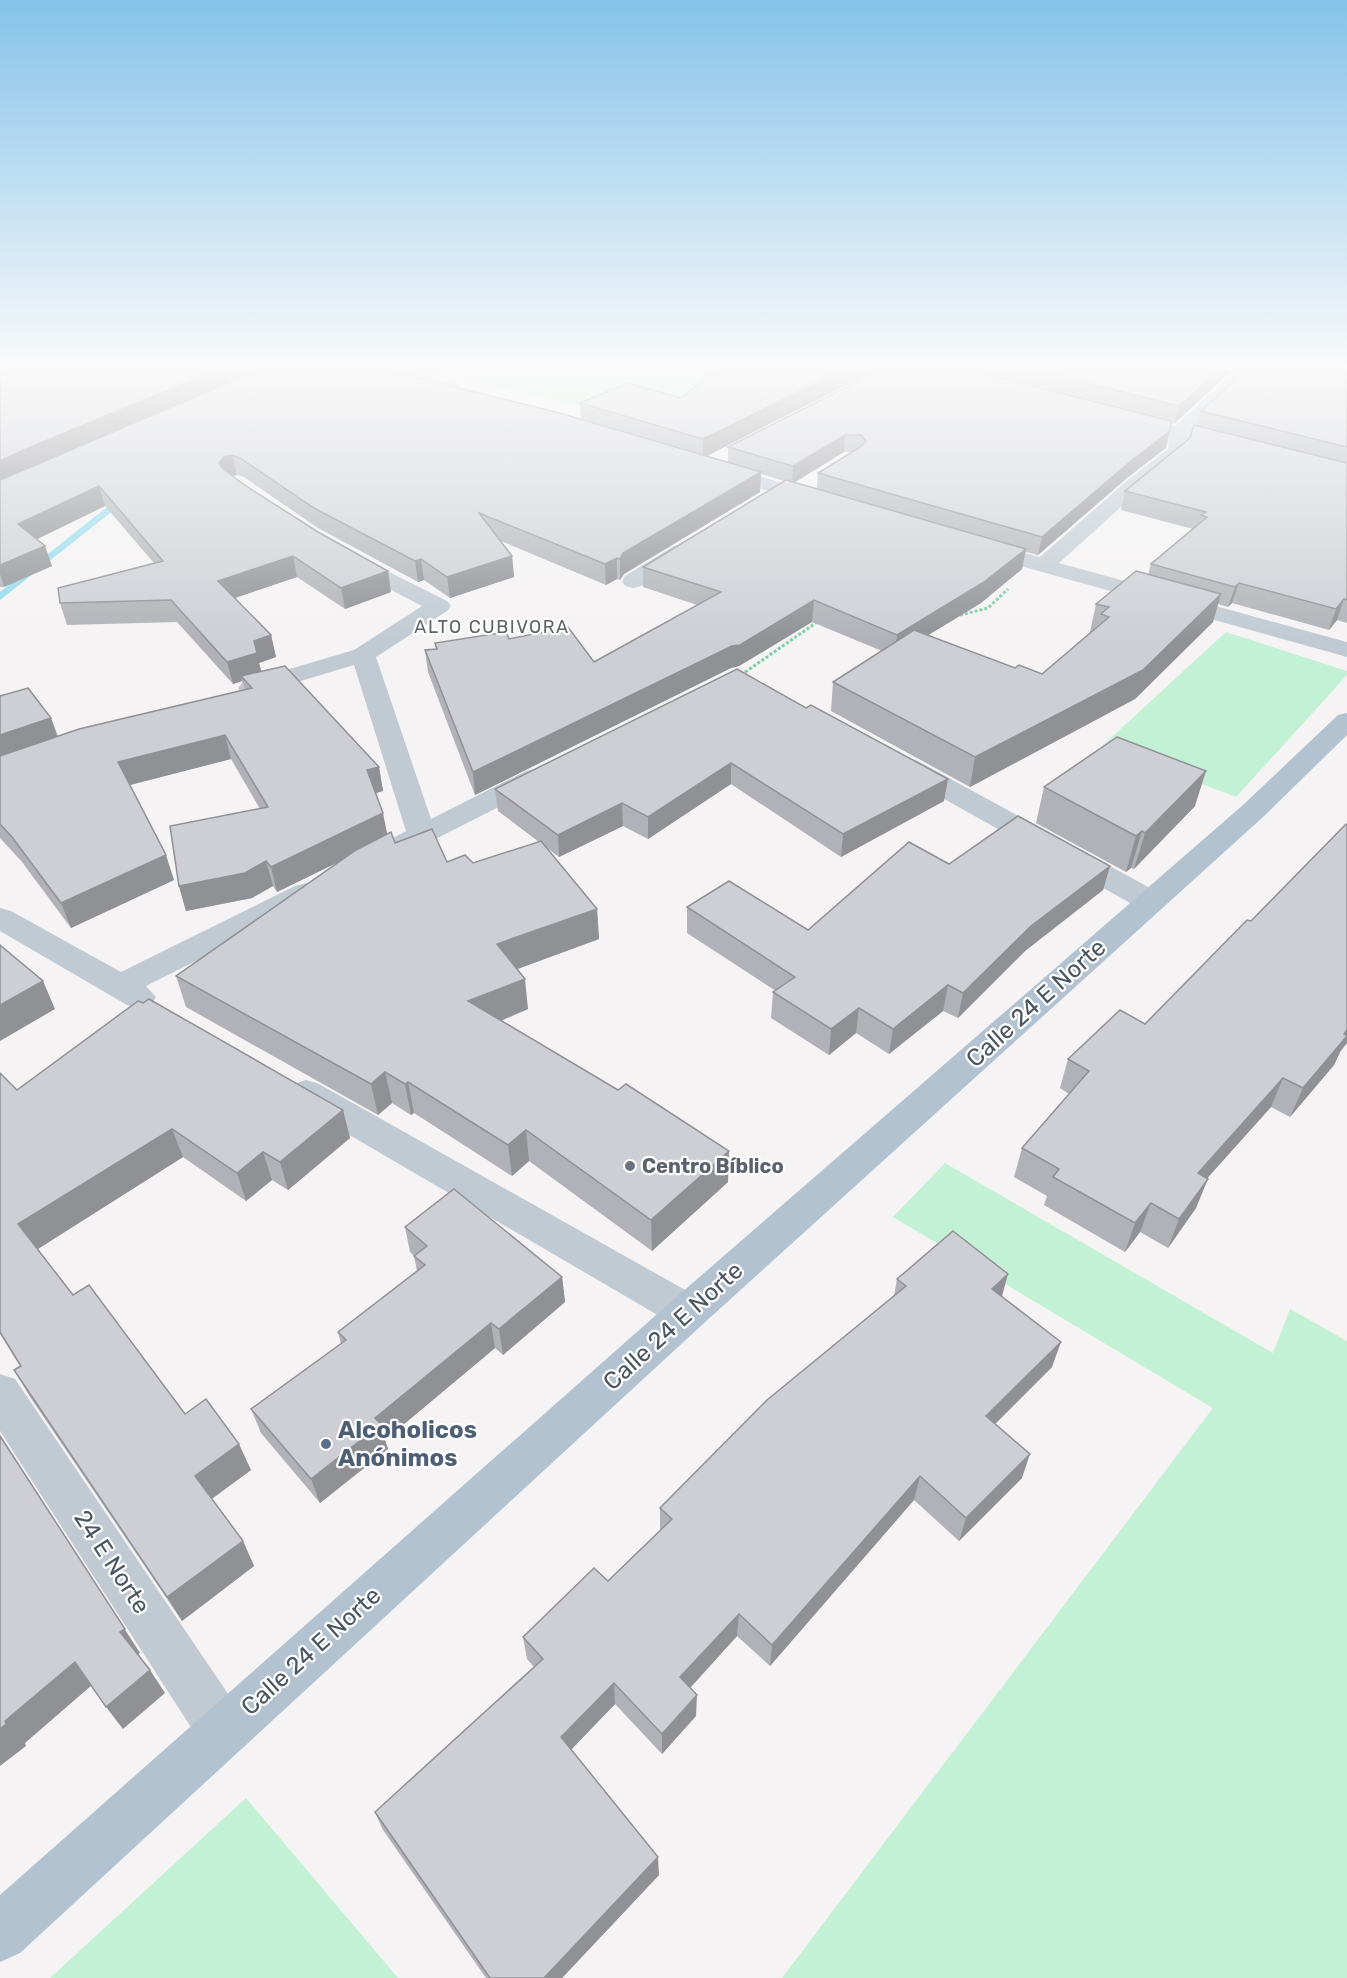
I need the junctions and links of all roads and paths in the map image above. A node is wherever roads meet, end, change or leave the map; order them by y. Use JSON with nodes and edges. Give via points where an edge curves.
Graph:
{"nodes":[{"id":1,"x":716,"y":458,"type":"edge"},
{"id":2,"x":1168,"y":458,"type":"edge"},
{"id":3,"x":813,"y":481,"type":"dead end"},
{"id":4,"x":788,"y":491,"type":"junction"},
{"id":5,"x":763,"y":502,"type":"edge"},
{"id":6,"x":836,"y":506,"type":"edge"},
{"id":7,"x":703,"y":538,"type":"edge"},
{"id":8,"x":966,"y":544,"type":"edge"},
{"id":9,"x":330,"y":546,"type":"edge"},
{"id":10,"x":1020,"y":559,"type":"junction"},
{"id":11,"x":1044,"y":565,"type":"junction"},
{"id":12,"x":633,"y":581,"type":"dead end"},
{"id":13,"x":956,"y":616,"type":"edge"},
{"id":14,"x":824,"y":618,"type":"edge"},
{"id":15,"x":1347,"y":650,"type":"edge"},
{"id":16,"x":363,"y":655,"type":"junction"},
{"id":17,"x":741,"y":675,"type":"edge"},
{"id":18,"x":227,"y":696,"type":"edge"},
{"id":19,"x":1347,"y":721,"type":"edge"},
{"id":20,"x":888,"y":756,"type":"edge"},
{"id":21,"x":560,"y":765,"type":"edge"},
{"id":22,"x":422,"y":835,"type":"junction"},
{"id":23,"x":370,"y":861,"type":"edge"},
{"id":24,"x":328,"y":882,"type":"edge"},
{"id":25,"x":1150,"y":900,"type":"junction"},
{"id":26,"x":0,"y":918,"type":"edge"},
{"id":27,"x":120,"y":986,"type":"junction"},
{"id":28,"x":171,"y":1016,"type":"edge"},
{"id":29,"x":274,"y":1075,"type":"edge"},
{"id":30,"x":688,"y":1312,"type":"junction"},
{"id":31,"x":0,"y":1393,"type":"edge"},
{"id":32,"x":223,"y":1731,"type":"junction"},
{"id":33,"x":0,"y":1933,"type":"edge"}],
"edges":[{"from":1,"to":4,"type":"street","via":[[700,464]]},
{"from":2,"to":11,"type":"street"},
{"from":3,"to":4,"type":"street"},
{"from":4,"to":5,"type":"street"},
{"from":4,"to":6,"type":"street"},
{"from":7,"to":12,"type":"street"},
{"from":8,"to":10,"type":"street"},
{"from":9,"to":16,"type":"street","via":[[439,606]]},
{"from":10,"to":11,"type":"street"},
{"from":10,"to":13,"type":"path","via":[[1014,584],[988,608]]},
{"from":11,"to":15,"type":"street"},
{"from":14,"to":17,"type":"path"},
{"from":16,"to":18,"type":"street"},
{"from":16,"to":22,"type":"street"},
{"from":19,"to":25,"type":"main road","name":"Calle 24 E Norte"},
{"from":20,"to":25,"type":"street"},
{"from":21,"to":22,"type":"street"},
{"from":22,"to":23,"type":"street"},
{"from":24,"to":27,"type":"street"},
{"from":25,"to":30,"type":"main road","name":"Calle 24 E Norte"},
{"from":26,"to":27,"type":"street"},
{"from":27,"to":28,"type":"street"},
{"from":29,"to":30,"type":"street"},
{"from":30,"to":32,"type":"main road","name":"Calle 24 E Norte"},
{"from":31,"to":32,"type":"street","name":"24 E Norte"},
{"from":32,"to":33,"type":"main road","name":"Calle 24 E Norte"}]}
